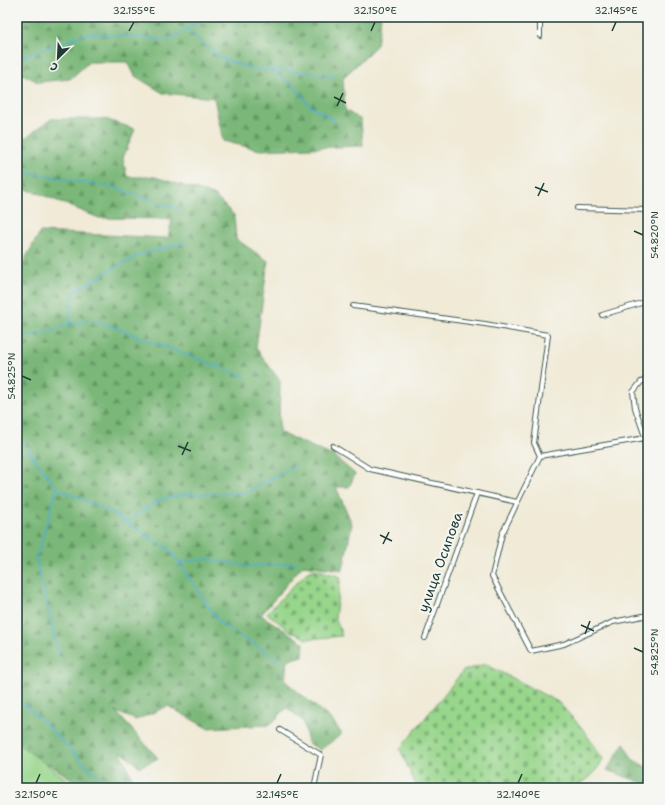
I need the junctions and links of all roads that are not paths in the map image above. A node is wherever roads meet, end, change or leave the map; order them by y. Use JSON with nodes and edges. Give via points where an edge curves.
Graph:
{"nodes":[{"id":1,"x":540,"y":17,"type":"edge"},
{"id":2,"x":540,"y":36,"type":"dead end"},
{"id":3,"x":577,"y":208,"type":"dead end"},
{"id":4,"x":648,"y":210,"type":"edge"},
{"id":5,"x":648,"y":301,"type":"edge"},
{"id":6,"x":353,"y":306,"type":"dead end"},
{"id":7,"x":602,"y":315,"type":"dead end"},
{"id":8,"x":648,"y":379,"type":"edge"},
{"id":9,"x":645,"y":438,"type":"junction"},
{"id":10,"x":648,"y":445,"type":"edge"},
{"id":11,"x":333,"y":446,"type":"dead end"},
{"id":12,"x":540,"y":456,"type":"junction"},
{"id":13,"x":477,"y":493,"type":"junction"},
{"id":14,"x":517,"y":502,"type":"junction"},
{"id":15,"x":648,"y":615,"type":"edge"},
{"id":16,"x":425,"y":638,"type":"dead end"},
{"id":17,"x":280,"y":730,"type":"dead end"},
{"id":18,"x":314,"y":788,"type":"edge"}],
"edges":[{"from":1,"to":2,"type":"street"},
{"from":3,"to":4,"type":"street"},
{"from":5,"to":7,"type":"street"},
{"from":6,"to":12,"type":"street","via":[[548,335],[534,443]]},
{"from":8,"to":9,"type":"street","via":[[641,382],[633,392],[635,408]]},
{"from":9,"to":10,"type":"street"},
{"from":9,"to":12,"type":"street"},
{"from":11,"to":13,"type":"street","via":[[370,469]]},
{"from":12,"to":14,"type":"street"},
{"from":13,"to":14,"type":"street"},
{"from":13,"to":16,"type":"street","name":"улица Осипова"},
{"from":14,"to":15,"type":"street","via":[[502,534],[492,576],[531,651],[564,644],[613,622]]},
{"from":17,"to":18,"type":"street","via":[[321,755]]}]}
